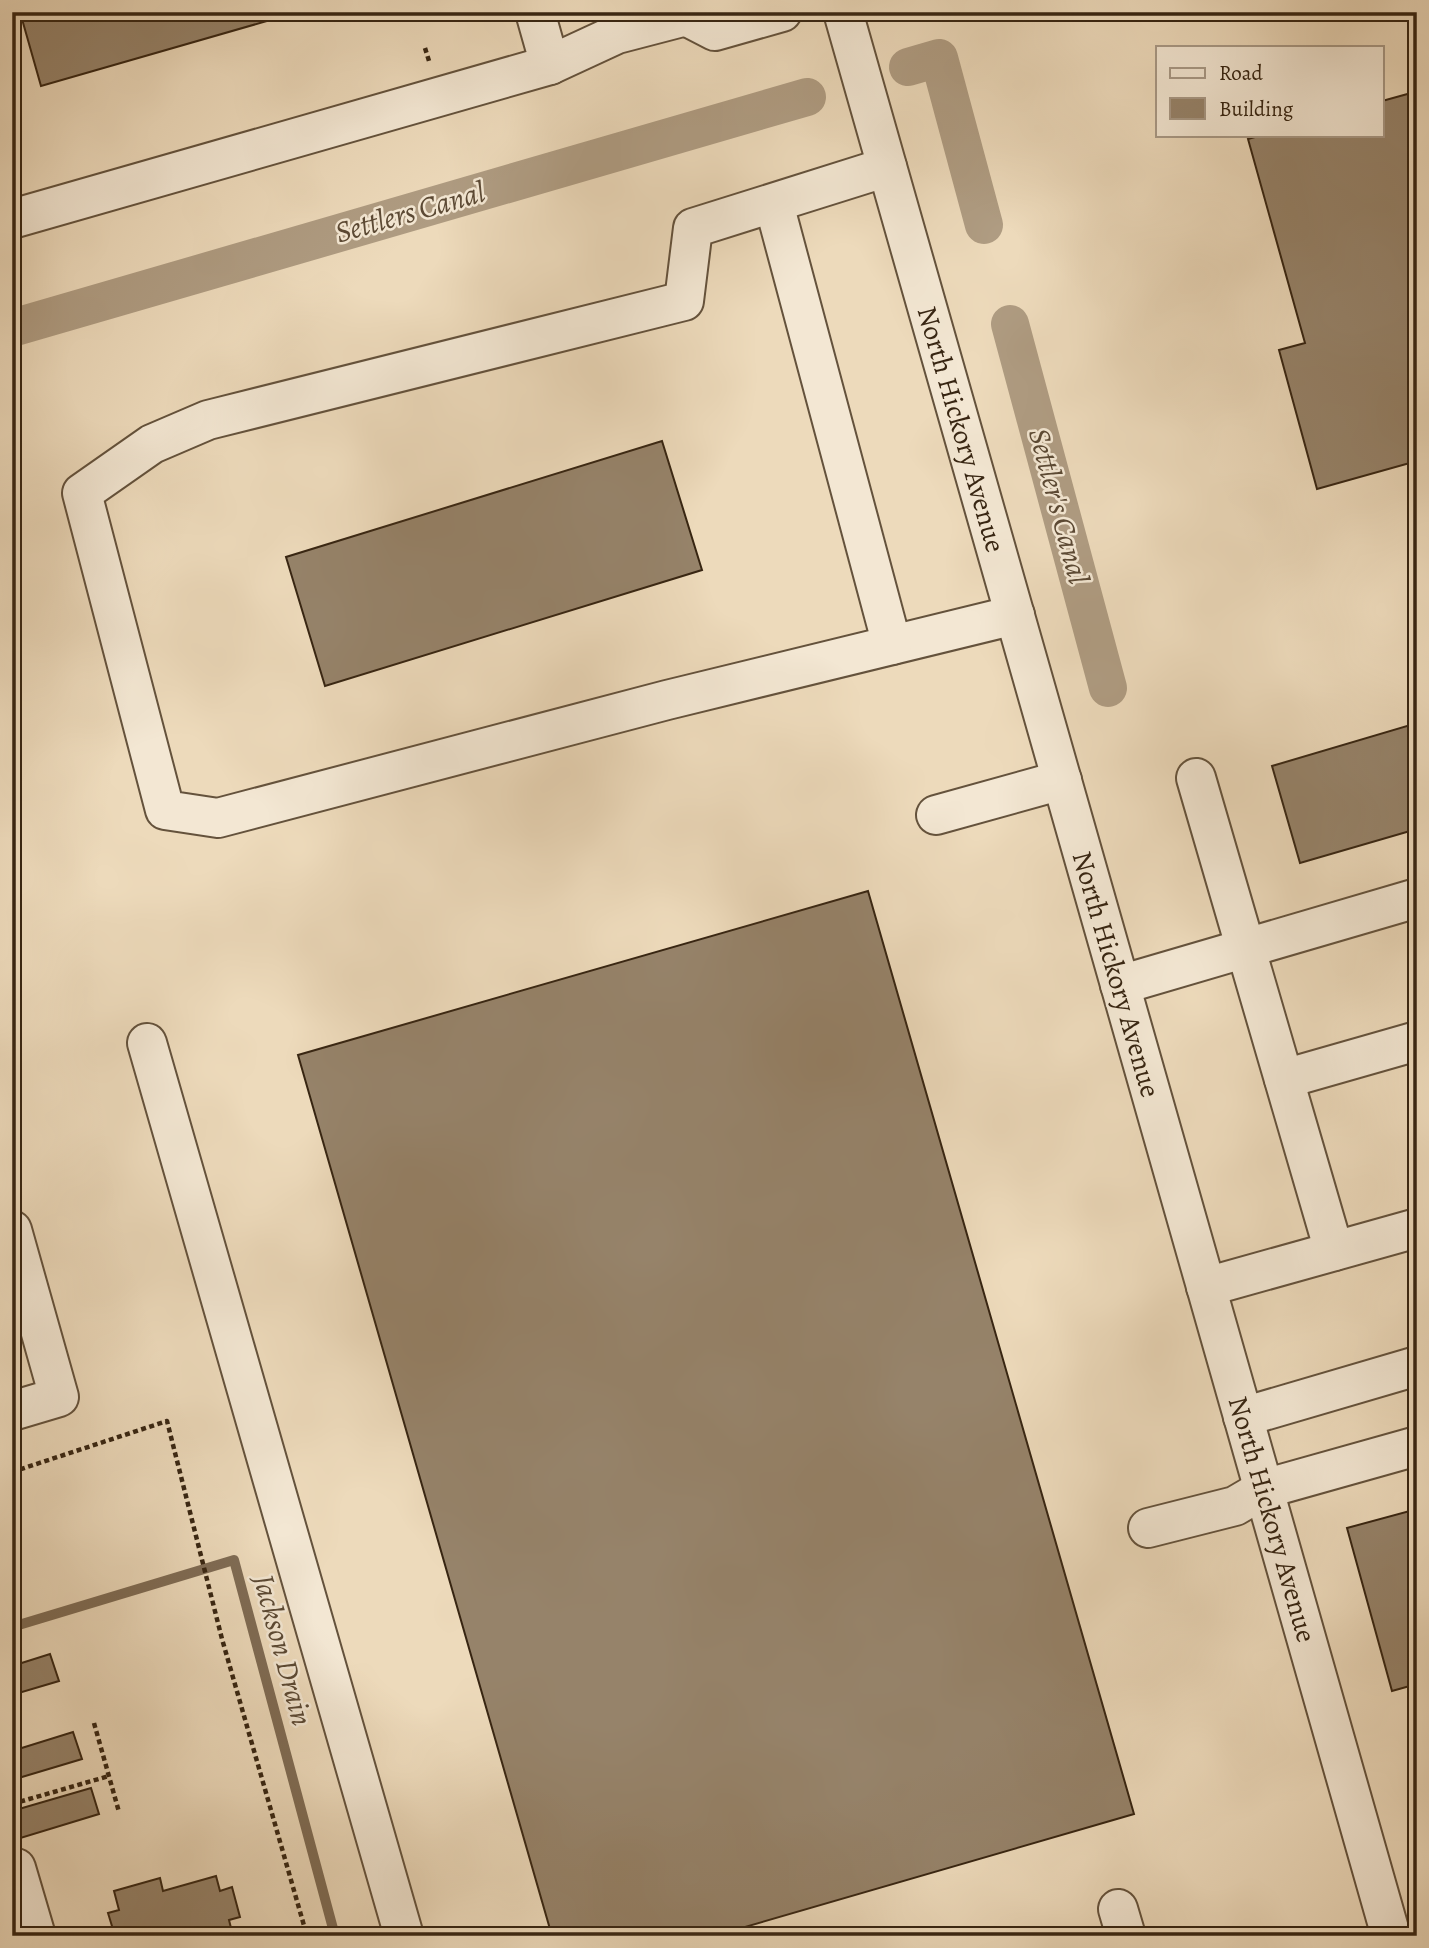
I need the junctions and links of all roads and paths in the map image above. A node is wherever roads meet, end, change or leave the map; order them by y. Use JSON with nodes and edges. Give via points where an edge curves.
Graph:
{"nodes":[{"id":1,"x":535,"y":12,"type":"edge"},
{"id":2,"x":782,"y":12,"type":"edge"},
{"id":3,"x":843,"y":12,"type":"edge"},
{"id":4,"x":687,"y":14,"type":"edge"},
{"id":5,"x":550,"y":65,"type":"junction"},
{"id":6,"x":887,"y":167,"type":"junction"},
{"id":7,"x":774,"y":204,"type":"junction"},
{"id":8,"x":12,"y":219,"type":"edge"},
{"id":9,"x":1015,"y":615,"type":"junction"},
{"id":10,"x":892,"y":645,"type":"junction"},
{"id":11,"x":1196,"y":778,"type":"dead end"},
{"id":12,"x":1062,"y":780,"type":"junction"},
{"id":13,"x":936,"y":815,"type":"dead end"},
{"id":14,"x":1417,"y":898,"type":"edge"},
{"id":15,"x":1246,"y":948,"type":"junction"},
{"id":16,"x":1120,"y":985,"type":"junction"},
{"id":17,"x":1417,"y":1041,"type":"edge"},
{"id":18,"x":147,"y":1043,"type":"dead end"},
{"id":19,"x":1284,"y":1079,"type":"junction"},
{"id":20,"x":1417,"y":1228,"type":"edge"},
{"id":21,"x":12,"y":1230,"type":"edge"},
{"id":22,"x":1334,"y":1251,"type":"junction"},
{"id":23,"x":1206,"y":1287,"type":"junction"},
{"id":24,"x":1417,"y":1366,"type":"edge"},
{"id":25,"x":12,"y":1411,"type":"edge"},
{"id":26,"x":1243,"y":1417,"type":"junction"},
{"id":27,"x":1417,"y":1446,"type":"edge"},
{"id":28,"x":12,"y":1472,"type":"edge"},
{"id":29,"x":1264,"y":1489,"type":"junction"},
{"id":30,"x":1148,"y":1528,"type":"dead end"},
{"id":31,"x":94,"y":1723,"type":"dead end"},
{"id":32,"x":108,"y":1776,"type":"junction"},
{"id":33,"x":12,"y":1804,"type":"edge"},
{"id":34,"x":119,"y":1812,"type":"dead end"},
{"id":35,"x":12,"y":1870,"type":"edge"},
{"id":36,"x":36,"y":1936,"type":"edge"},
{"id":37,"x":307,"y":1936,"type":"edge"},
{"id":38,"x":404,"y":1936,"type":"edge"},
{"id":39,"x":1391,"y":1936,"type":"edge"}],
"edges":[{"from":1,"to":5,"type":"street"},
{"from":2,"to":4,"type":"street","via":[[715,31]]},
{"from":3,"to":6,"type":"street","name":"North Hickory Avenue"},
{"from":4,"to":5,"type":"street","via":[[617,34]]},
{"from":5,"to":8,"type":"street"},
{"from":6,"to":7,"type":"street"},
{"from":6,"to":9,"type":"street","name":"North Hickory Avenue"},
{"from":7,"to":10,"type":"street"},
{"from":7,"to":10,"type":"street","via":[[693,228],[684,301],[208,420],[152,444],[82,493],[165,810],[218,818]]},
{"from":9,"to":10,"type":"street"},
{"from":9,"to":12,"type":"street","name":"North Hickory Avenue"},
{"from":11,"to":15,"type":"street"},
{"from":12,"to":13,"type":"street"},
{"from":12,"to":16,"type":"street","name":"North Hickory Avenue"},
{"from":14,"to":15,"type":"street"},
{"from":15,"to":16,"type":"street"},
{"from":15,"to":19,"type":"street"},
{"from":16,"to":23,"type":"street","name":"North Hickory Avenue"},
{"from":17,"to":19,"type":"street"},
{"from":18,"to":38,"type":"street"},
{"from":19,"to":22,"type":"street"},
{"from":20,"to":22,"type":"street"},
{"from":21,"to":25,"type":"street","via":[[59,1397]]},
{"from":22,"to":23,"type":"street"},
{"from":23,"to":26,"type":"street","name":"North Hickory Avenue"},
{"from":24,"to":26,"type":"street"},
{"from":26,"to":29,"type":"street","name":"North Hickory Avenue"},
{"from":27,"to":29,"type":"street"},
{"from":28,"to":37,"type":"path","via":[[167,1421],[222,1639]]},
{"from":29,"to":30,"type":"street","via":[[1235,1506]]},
{"from":29,"to":39,"type":"street","name":"North Hickory Avenue"},
{"from":31,"to":32,"type":"path"},
{"from":32,"to":33,"type":"path"},
{"from":32,"to":34,"type":"path"},
{"from":35,"to":36,"type":"street","via":[[16,1868]]}]}
